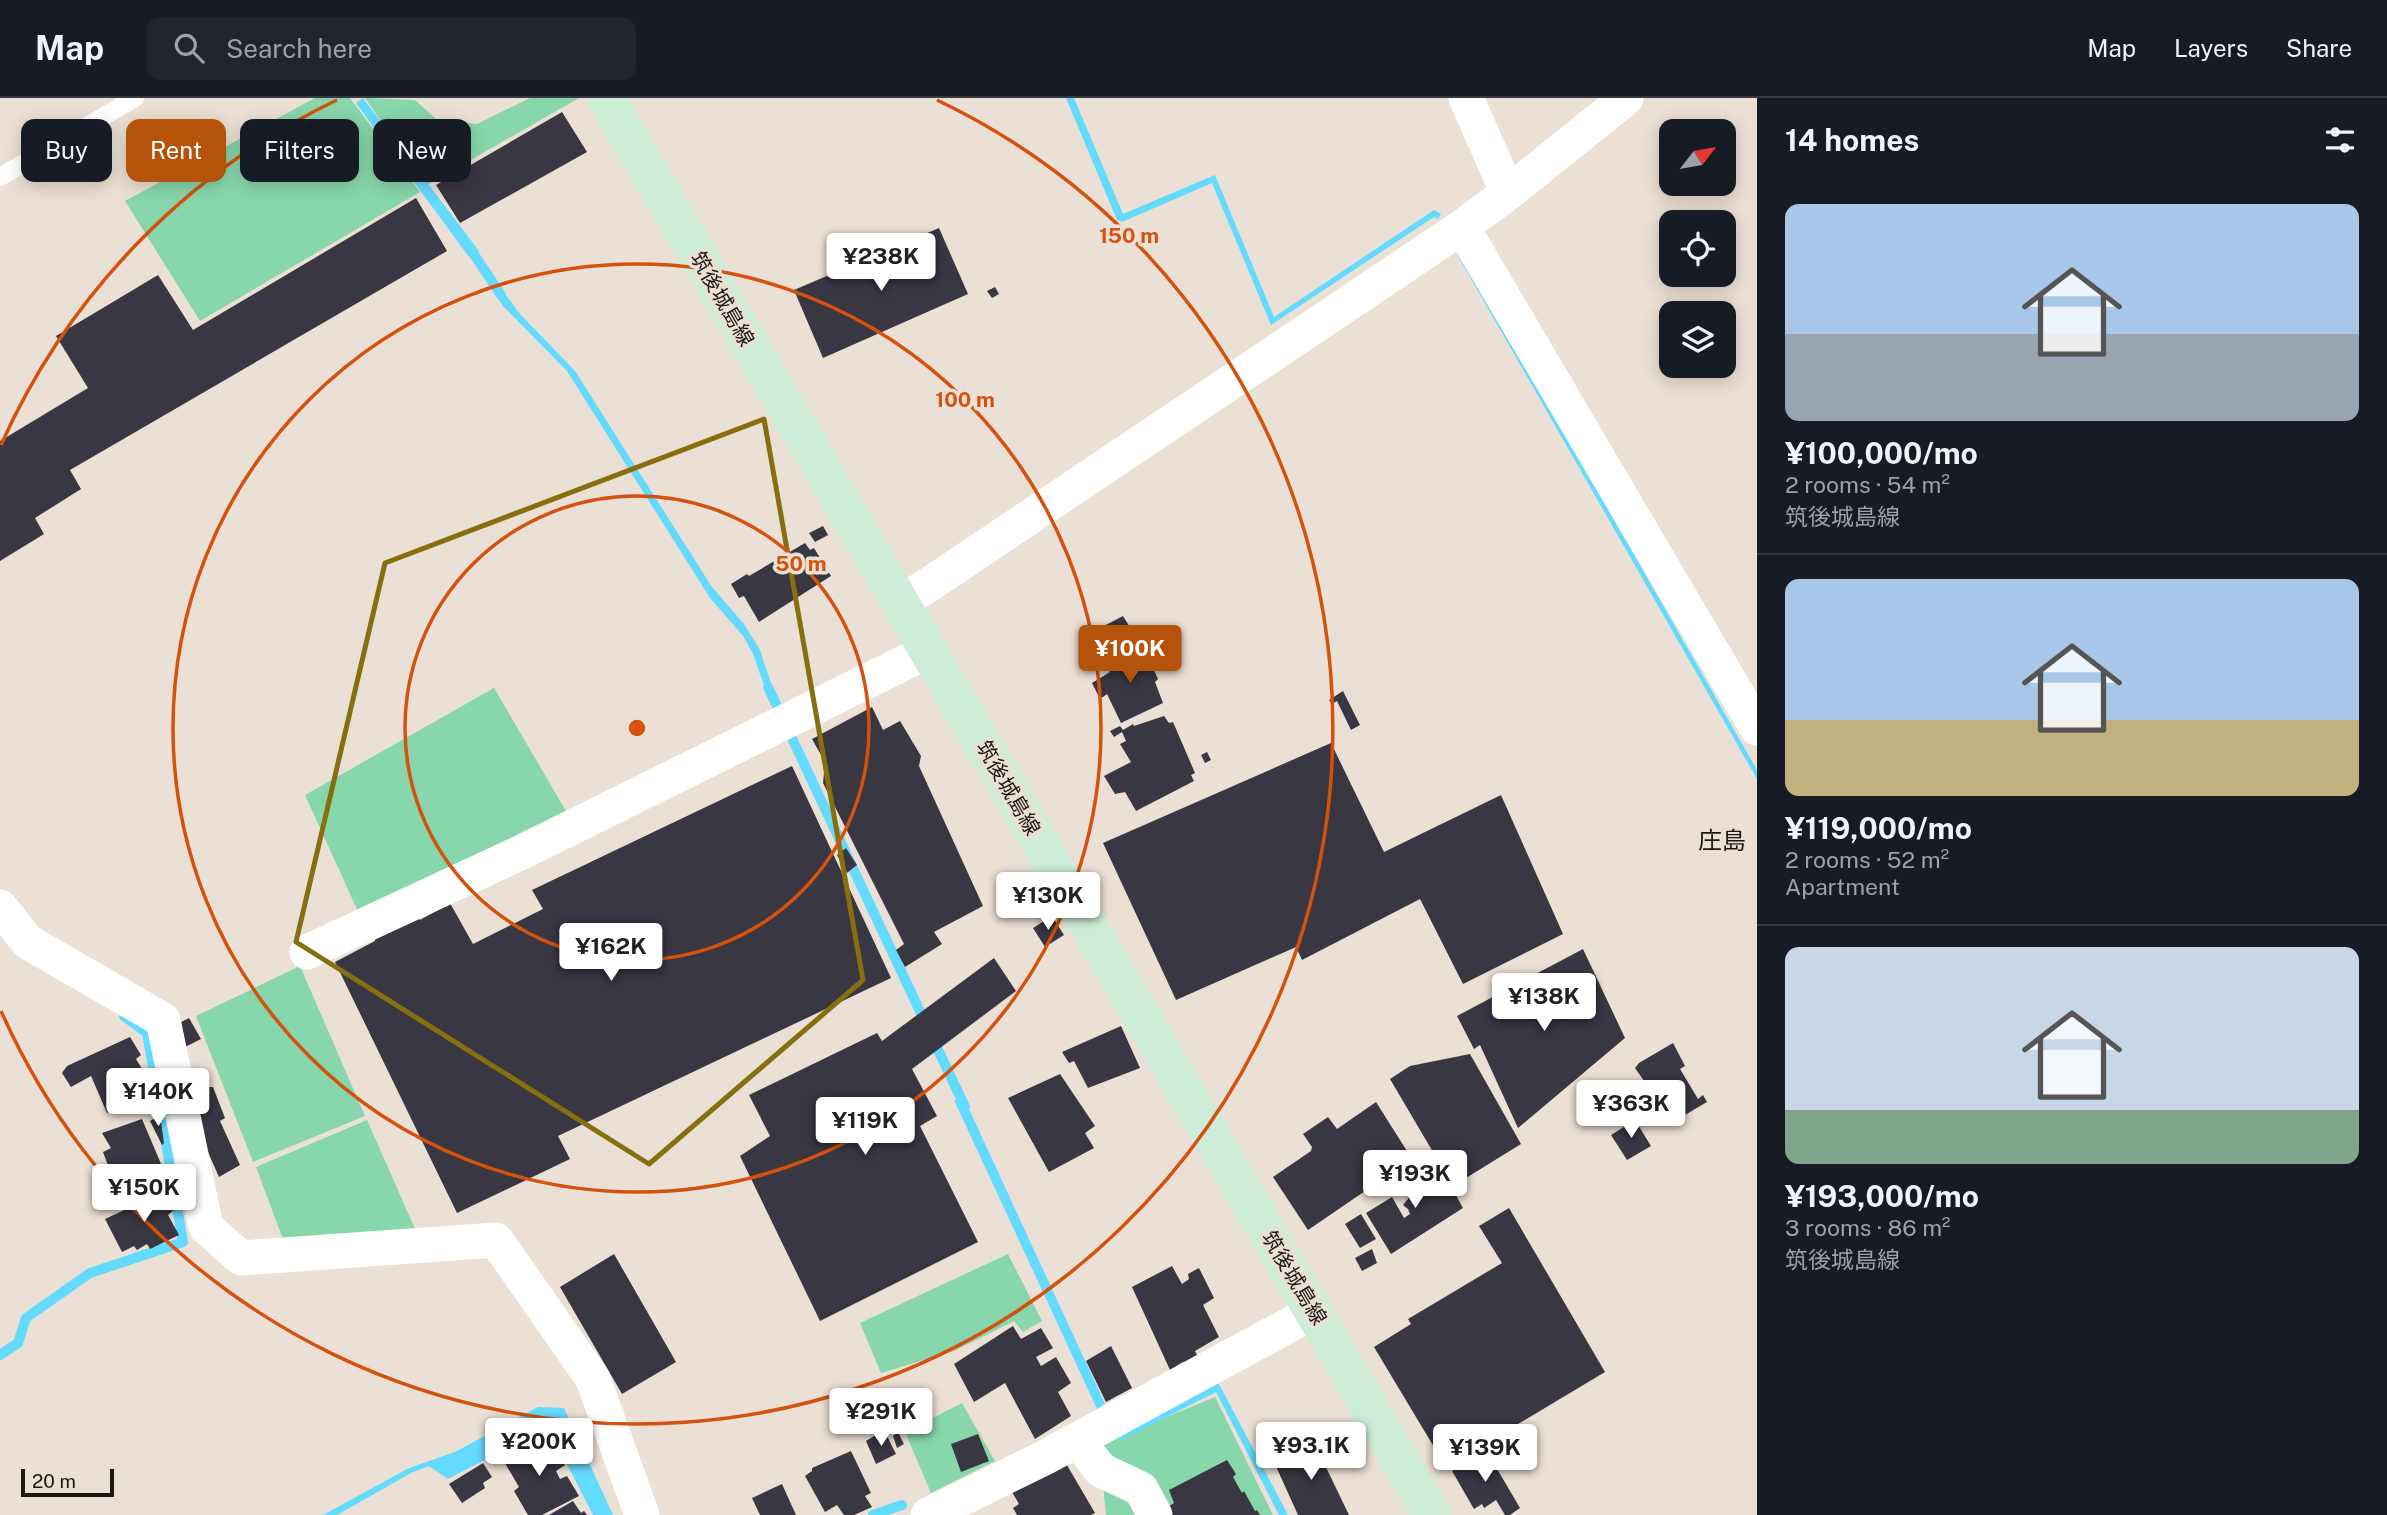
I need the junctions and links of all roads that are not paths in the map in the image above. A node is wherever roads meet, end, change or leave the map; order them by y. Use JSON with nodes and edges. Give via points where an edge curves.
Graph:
{"nodes":[{"id":1,"x":135,"y":98,"type":"edge"},
{"id":2,"x":606,"y":98,"type":"edge"},
{"id":3,"x":1466,"y":98,"type":"edge"},
{"id":4,"x":1626,"y":98,"type":"edge"},
{"id":5,"x":0,"y":177,"type":"edge"},
{"id":6,"x":1508,"y":193,"type":"junction"},
{"id":7,"x":1462,"y":227,"type":"junction"},
{"id":8,"x":899,"y":602,"type":"junction"},
{"id":9,"x":928,"y":651,"type":"junction"},
{"id":10,"x":1757,"y":728,"type":"edge"},
{"id":11,"x":0,"y":907,"type":"edge"},
{"id":12,"x":14,"y":949,"type":"edge"},
{"id":13,"x":307,"y":952,"type":"dead end"},
{"id":14,"x":1313,"y":1312,"type":"junction"},
{"id":15,"x":1077,"y":1440,"type":"junction"},
{"id":16,"x":642,"y":1515,"type":"edge"},
{"id":17,"x":928,"y":1515,"type":"edge"},
{"id":18,"x":1155,"y":1515,"type":"edge"},
{"id":19,"x":1432,"y":1515,"type":"edge"}],
"edges":[{"from":1,"to":5,"type":"lane"},
{"from":2,"to":8,"type":"main road","name":"筑後城島線"},
{"from":3,"to":6,"type":"street"},
{"from":4,"to":6,"type":"street"},
{"from":6,"to":7,"type":"street"},
{"from":7,"to":8,"type":"street"},
{"from":7,"to":10,"type":"street"},
{"from":8,"to":9,"type":"main road","name":"筑後城島線"},
{"from":9,"to":13,"type":"street","via":[[522,852]]},
{"from":9,"to":14,"type":"main road","name":"筑後城島線"},
{"from":11,"to":12,"type":"street"},
{"from":12,"to":16,"type":"street","via":[[163,1020],[206,1227],[241,1258],[496,1240],[593,1379]]},
{"from":14,"to":15,"type":"street"},
{"from":14,"to":19,"type":"main road","name":"筑後城島線"},
{"from":15,"to":17,"type":"street"},
{"from":15,"to":18,"type":"street","via":[[1101,1470],[1141,1489]]}]}
